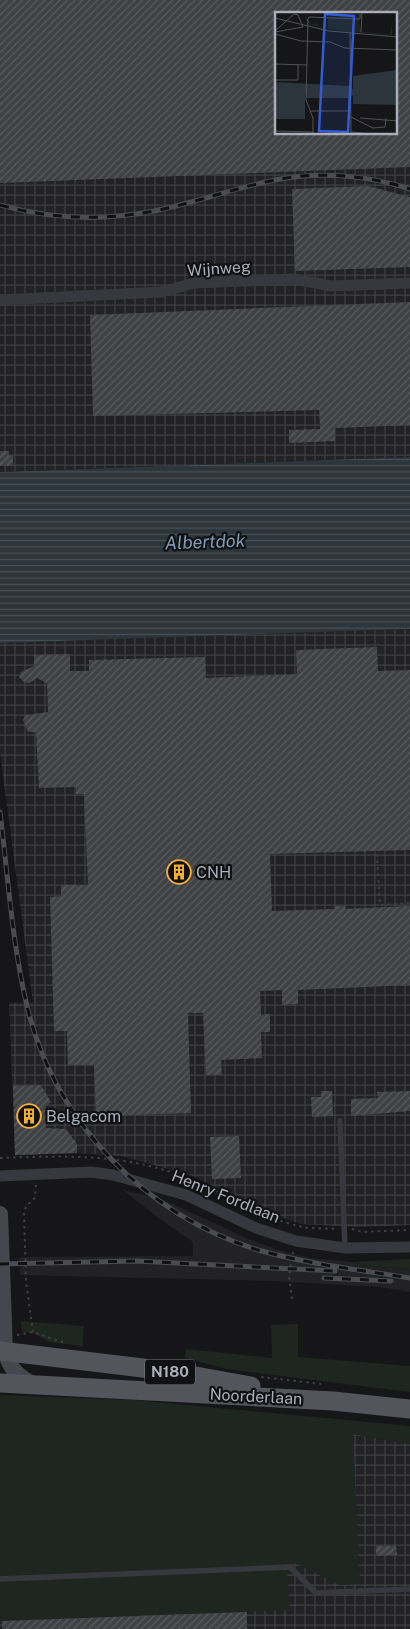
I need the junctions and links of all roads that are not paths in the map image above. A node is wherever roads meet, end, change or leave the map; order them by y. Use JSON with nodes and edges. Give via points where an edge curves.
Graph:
{"nodes":[{"id":1,"x":410,"y":283,"type":"edge"},
{"id":2,"x":0,"y":300,"type":"edge"},
{"id":3,"x":340,"y":1121,"type":"dead end"},
{"id":4,"x":0,"y":1176,"type":"edge"},
{"id":5,"x":0,"y":1214,"type":"edge"},
{"id":6,"x":410,"y":1247,"type":"edge"},
{"id":7,"x":345,"y":1248,"type":"junction"},
{"id":8,"x":2,"y":1299,"type":"edge"},
{"id":9,"x":2,"y":1352,"type":"edge"},
{"id":10,"x":0,"y":1383,"type":"edge"},
{"id":11,"x":37,"y":1386,"type":"junction"},
{"id":12,"x":333,"y":1401,"type":"junction"},
{"id":13,"x":410,"y":1408,"type":"edge"},
{"id":14,"x":0,"y":1580,"type":"edge"},
{"id":15,"x":410,"y":1588,"type":"edge"}],
"edges":[{"from":1,"to":2,"type":"street","name":"Wijnweg","via":[[332,286],[294,280],[203,283],[160,292]]},
{"from":3,"to":7,"type":"lane"},
{"from":4,"to":7,"type":"street","name":"Henry Fordlaan","via":[[104,1173],[186,1195],[256,1228],[296,1241]]},
{"from":5,"to":8,"type":"main road"},
{"from":6,"to":7,"type":"street","name":"Henry Fordlaan"},
{"from":8,"to":9,"type":"main road"},
{"from":9,"to":11,"type":"main road","via":[[16,1374]]},
{"from":9,"to":12,"type":"main road","name":"Noorderlaan","number":"N180","via":[[168,1371]]},
{"from":10,"to":11,"type":"main road","name":"Noorderlaan","number":"N180"},
{"from":11,"to":12,"type":"main road","name":"Noorderlaan","number":"N180"},
{"from":12,"to":13,"type":"main road","name":"Noorderlaan","number":"N180"},
{"from":14,"to":15,"type":"lane","via":[[290,1567],[316,1592]]}]}
